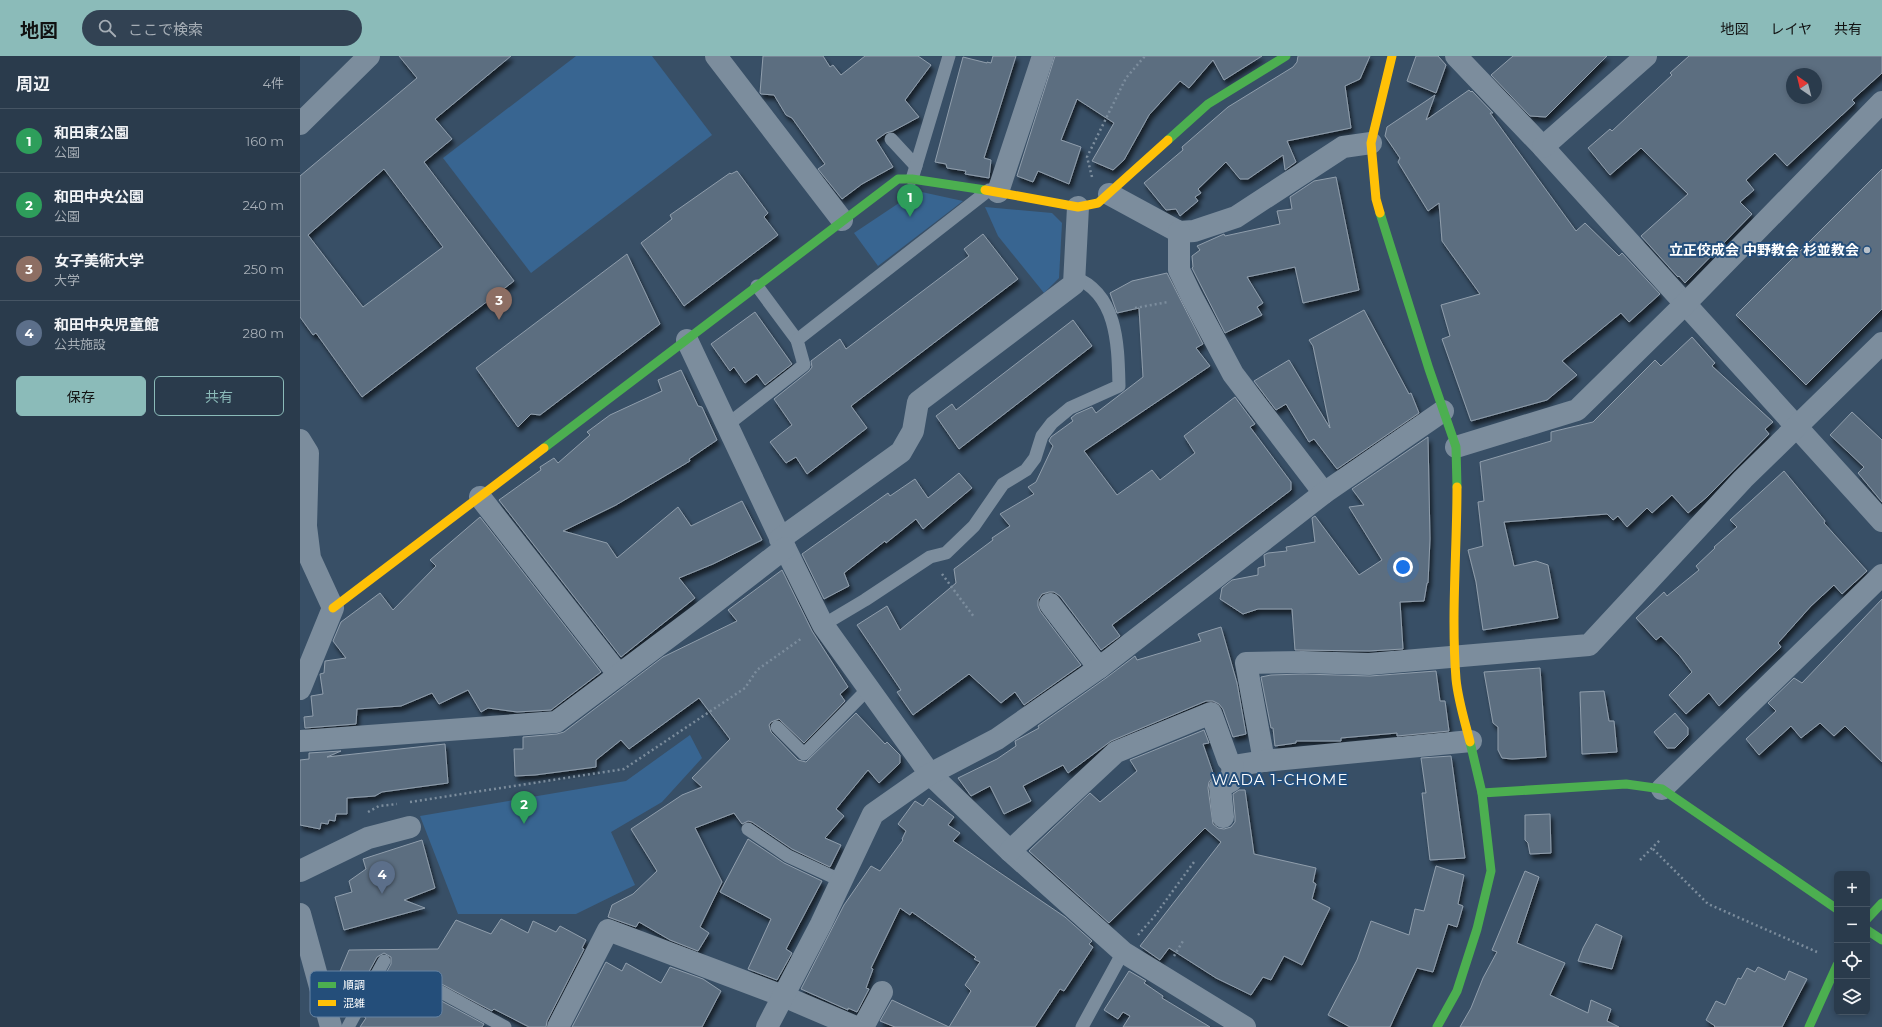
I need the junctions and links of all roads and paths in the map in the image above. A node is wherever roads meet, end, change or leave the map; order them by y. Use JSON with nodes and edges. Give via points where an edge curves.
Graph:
{"nodes":[{"id":1,"x":369,"y":56,"type":"edge"},
{"id":2,"x":716,"y":56,"type":"edge"},
{"id":3,"x":949,"y":56,"type":"edge"},
{"id":4,"x":1043,"y":56,"type":"edge"},
{"id":5,"x":1145,"y":56,"type":"edge"},
{"id":6,"x":1286,"y":56,"type":"edge"},
{"id":7,"x":1392,"y":56,"type":"edge"},
{"id":8,"x":1456,"y":56,"type":"edge"},
{"id":9,"x":1646,"y":56,"type":"edge"},
{"id":10,"x":1882,"y":102,"type":"edge"},
{"id":11,"x":300,"y":124,"type":"edge"},
{"id":12,"x":891,"y":139,"type":"dead end"},
{"id":13,"x":1371,"y":143,"type":"junction"},
{"id":14,"x":1544,"y":147,"type":"junction"},
{"id":15,"x":916,"y":166,"type":"junction"},
{"id":16,"x":912,"y":179,"type":"junction"},
{"id":17,"x":993,"y":191,"type":"junction"},
{"id":18,"x":1095,"y":201,"type":"junction"},
{"id":19,"x":842,"y":220,"type":"junction"},
{"id":20,"x":1179,"y":232,"type":"junction"},
{"id":21,"x":1074,"y":277,"type":"junction"},
{"id":22,"x":757,"y":286,"type":"junction"},
{"id":23,"x":1192,"y":297,"type":"junction"},
{"id":24,"x":1685,"y":304,"type":"junction"},
{"id":25,"x":1135,"y":308,"type":"dead end"},
{"id":26,"x":687,"y":340,"type":"junction"},
{"id":27,"x":797,"y":340,"type":"junction"},
{"id":28,"x":1882,"y":343,"type":"edge"},
{"id":29,"x":1443,"y":411,"type":"junction"},
{"id":30,"x":727,"y":425,"type":"junction"},
{"id":31,"x":1798,"y":426,"type":"junction"},
{"id":32,"x":1456,"y":447,"type":"junction"},
{"id":33,"x":303,"y":451,"type":"edge"},
{"id":34,"x":1324,"y":493,"type":"junction"},
{"id":35,"x":480,"y":497,"type":"junction"},
{"id":36,"x":1882,"y":521,"type":"edge"},
{"id":37,"x":782,"y":544,"type":"junction"},
{"id":38,"x":930,"y":557,"type":"junction"},
{"id":39,"x":1882,"y":575,"type":"edge"},
{"id":40,"x":1050,"y":604,"type":"dead end"},
{"id":41,"x":333,"y":608,"type":"junction"},
{"id":42,"x":974,"y":617,"type":"dead end"},
{"id":43,"x":823,"y":625,"type":"junction"},
{"id":44,"x":1456,"y":655,"type":"junction"},
{"id":45,"x":1099,"y":668,"type":"junction"},
{"id":46,"x":619,"y":675,"type":"junction"},
{"id":47,"x":300,"y":689,"type":"edge"},
{"id":48,"x":868,"y":689,"type":"junction"},
{"id":49,"x":777,"y":726,"type":"dead end"},
{"id":50,"x":1471,"y":740,"type":"junction"},
{"id":51,"x":300,"y":741,"type":"edge"},
{"id":52,"x":1264,"y":761,"type":"junction"},
{"id":53,"x":1233,"y":766,"type":"junction"},
{"id":54,"x":930,"y":774,"type":"junction"},
{"id":55,"x":1662,"y":789,"type":"junction"},
{"id":56,"x":1482,"y":793,"type":"junction"},
{"id":57,"x":409,"y":802,"type":"dead end"},
{"id":58,"x":402,"y":803,"type":"dead end"},
{"id":59,"x":364,"y":813,"type":"dead end"},
{"id":60,"x":1223,"y":817,"type":"dead end"},
{"id":61,"x":410,"y":827,"type":"dead end"},
{"id":62,"x":748,"y":829,"type":"dead end"},
{"id":63,"x":1661,"y":839,"type":"dead end"},
{"id":64,"x":1653,"y":849,"type":"junction"},
{"id":65,"x":1010,"y":851,"type":"junction"},
{"id":66,"x":1640,"y":860,"type":"dead end"},
{"id":67,"x":1194,"y":862,"type":"dead end"},
{"id":68,"x":300,"y":871,"type":"edge"},
{"id":69,"x":842,"y":881,"type":"junction"},
{"id":70,"x":1882,"y":904,"type":"edge"},
{"id":71,"x":1834,"y":907,"type":"edge"},
{"id":72,"x":300,"y":914,"type":"edge"},
{"id":73,"x":1870,"y":916,"type":"edge"},
{"id":74,"x":1870,"y":932,"type":"edge"},
{"id":75,"x":1882,"y":940,"type":"edge"},
{"id":76,"x":1123,"y":952,"type":"junction"},
{"id":77,"x":1817,"y":952,"type":"dead end"},
{"id":78,"x":384,"y":961,"type":"dead end"},
{"id":79,"x":316,"y":971,"type":"edge"},
{"id":80,"x":379,"y":971,"type":"edge"},
{"id":81,"x":1834,"y":972,"type":"edge"},
{"id":82,"x":442,"y":992,"type":"edge"},
{"id":83,"x":882,"y":992,"type":"dead end"},
{"id":84,"x":783,"y":996,"type":"junction"},
{"id":85,"x":328,"y":1017,"type":"edge"},
{"id":86,"x":353,"y":1017,"type":"edge"},
{"id":87,"x":331,"y":1027,"type":"edge"},
{"id":88,"x":348,"y":1027,"type":"edge"},
{"id":89,"x":505,"y":1027,"type":"edge"},
{"id":90,"x":558,"y":1027,"type":"edge"},
{"id":91,"x":767,"y":1027,"type":"edge"},
{"id":92,"x":856,"y":1027,"type":"edge"},
{"id":93,"x":863,"y":1027,"type":"edge"},
{"id":94,"x":1082,"y":1027,"type":"edge"},
{"id":95,"x":1245,"y":1027,"type":"edge"},
{"id":96,"x":1437,"y":1027,"type":"edge"},
{"id":97,"x":1809,"y":1027,"type":"edge"}],
"edges":[{"from":1,"to":11,"type":"street"},
{"from":2,"to":19,"type":"street"},
{"from":3,"to":15,"type":"lane"},
{"from":4,"to":17,"type":"street"},
{"from":5,"to":18,"type":"path","via":[[1126,78],[1087,157]]},
{"from":6,"to":18,"type":"street","via":[[1208,104]]},
{"from":7,"to":13,"type":"street"},
{"from":8,"to":14,"type":"street"},
{"from":9,"to":14,"type":"street"},
{"from":10,"to":24,"type":"street"},
{"from":12,"to":15,"type":"lane"},
{"from":13,"to":20,"type":"street","via":[[1342,147],[1236,217],[1194,231]]},
{"from":13,"to":29,"type":"street","via":[[1376,200]]},
{"from":14,"to":24,"type":"street"},
{"from":15,"to":16,"type":"lane"},
{"from":16,"to":17,"type":"street"},
{"from":16,"to":19,"type":"street","via":[[898,178]]},
{"from":17,"to":18,"type":"street"},
{"from":17,"to":27,"type":"lane"},
{"from":18,"to":20,"type":"street"},
{"from":18,"to":21,"type":"street"},
{"from":19,"to":22,"type":"street"},
{"from":20,"to":23,"type":"street","via":[[1180,270]]},
{"from":21,"to":37,"type":"street","via":[[1074,284],[918,402],[913,431],[901,452]]},
{"from":21,"to":38,"type":"lane","via":[[1093,288],[1108,309],[1118,342],[1119,386],[1070,408],[1052,423],[1042,436],[1035,458],[1026,470],[1003,484],[974,526],[946,554]]},
{"from":22,"to":26,"type":"street"},
{"from":22,"to":27,"type":"lane"},
{"from":23,"to":25,"type":"path"},
{"from":23,"to":34,"type":"street","via":[[1233,374]]},
{"from":24,"to":31,"type":"street"},
{"from":24,"to":32,"type":"street","via":[[1577,410]]},
{"from":26,"to":30,"type":"street"},
{"from":26,"to":35,"type":"street"},
{"from":27,"to":30,"type":"lane","via":[[804,365]]},
{"from":28,"to":31,"type":"street"},
{"from":29,"to":32,"type":"street"},
{"from":29,"to":34,"type":"street"},
{"from":30,"to":37,"type":"street"},
{"from":31,"to":36,"type":"street"},
{"from":31,"to":44,"type":"street","via":[[1589,645]]},
{"from":32,"to":44,"type":"street","via":[[1457,519],[1453,595]]},
{"from":33,"to":41,"type":"street","via":[[310,558]]},
{"from":34,"to":45,"type":"street"},
{"from":35,"to":41,"type":"street"},
{"from":35,"to":46,"type":"street"},
{"from":37,"to":43,"type":"street"},
{"from":37,"to":46,"type":"street"},
{"from":38,"to":42,"type":"path"},
{"from":38,"to":43,"type":"lane"},
{"from":39,"to":55,"type":"street"},
{"from":40,"to":45,"type":"street"},
{"from":41,"to":47,"type":"street"},
{"from":43,"to":48,"type":"street"},
{"from":43,"to":57,"type":"path","via":[[814,628],[757,670],[745,688],[624,769]]},
{"from":44,"to":50,"type":"street","via":[[1456,681]]},
{"from":44,"to":52,"type":"street","via":[[1369,664],[1246,663]]},
{"from":45,"to":54,"type":"street","via":[[996,739]]},
{"from":46,"to":51,"type":"street","via":[[556,722]]},
{"from":48,"to":49,"type":"lane","via":[[804,754]]},
{"from":48,"to":54,"type":"street"},
{"from":50,"to":52,"type":"street"},
{"from":50,"to":56,"type":"street"},
{"from":52,"to":53,"type":"street"},
{"from":53,"to":60,"type":"street","via":[[1231,781],[1220,788]]},
{"from":53,"to":65,"type":"street","via":[[1228,760],[1211,713],[1116,752]]},
{"from":54,"to":65,"type":"street"},
{"from":54,"to":69,"type":"street","via":[[873,814]]},
{"from":55,"to":56,"type":"street","via":[[1626,784]]},
{"from":55,"to":71,"type":"street"},
{"from":56,"to":96,"type":"street","via":[[1490,871],[1477,929],[1457,991]]},
{"from":58,"to":59,"type":"path","via":[[379,806]]},
{"from":61,"to":68,"type":"street","via":[[368,838]]},
{"from":62,"to":69,"type":"lane","via":[[788,856]]},
{"from":63,"to":64,"type":"path"},
{"from":64,"to":66,"type":"path"},
{"from":64,"to":77,"type":"path","via":[[1708,904]]},
{"from":65,"to":76,"type":"street"},
{"from":67,"to":76,"type":"path","via":[[1153,918]]},
{"from":69,"to":84,"type":"street"},
{"from":70,"to":73,"type":"street"},
{"from":72,"to":79,"type":"street"},
{"from":74,"to":75,"type":"street"},
{"from":76,"to":94,"type":"lane"},
{"from":76,"to":95,"type":"street"},
{"from":78,"to":80,"type":"lane"},
{"from":81,"to":97,"type":"street"},
{"from":82,"to":89,"type":"lane"},
{"from":83,"to":93,"type":"street"},
{"from":84,"to":90,"type":"street","via":[[608,930]]},
{"from":84,"to":91,"type":"street"},
{"from":84,"to":92,"type":"street"},
{"from":85,"to":87,"type":"street"},
{"from":86,"to":88,"type":"lane"}]}
